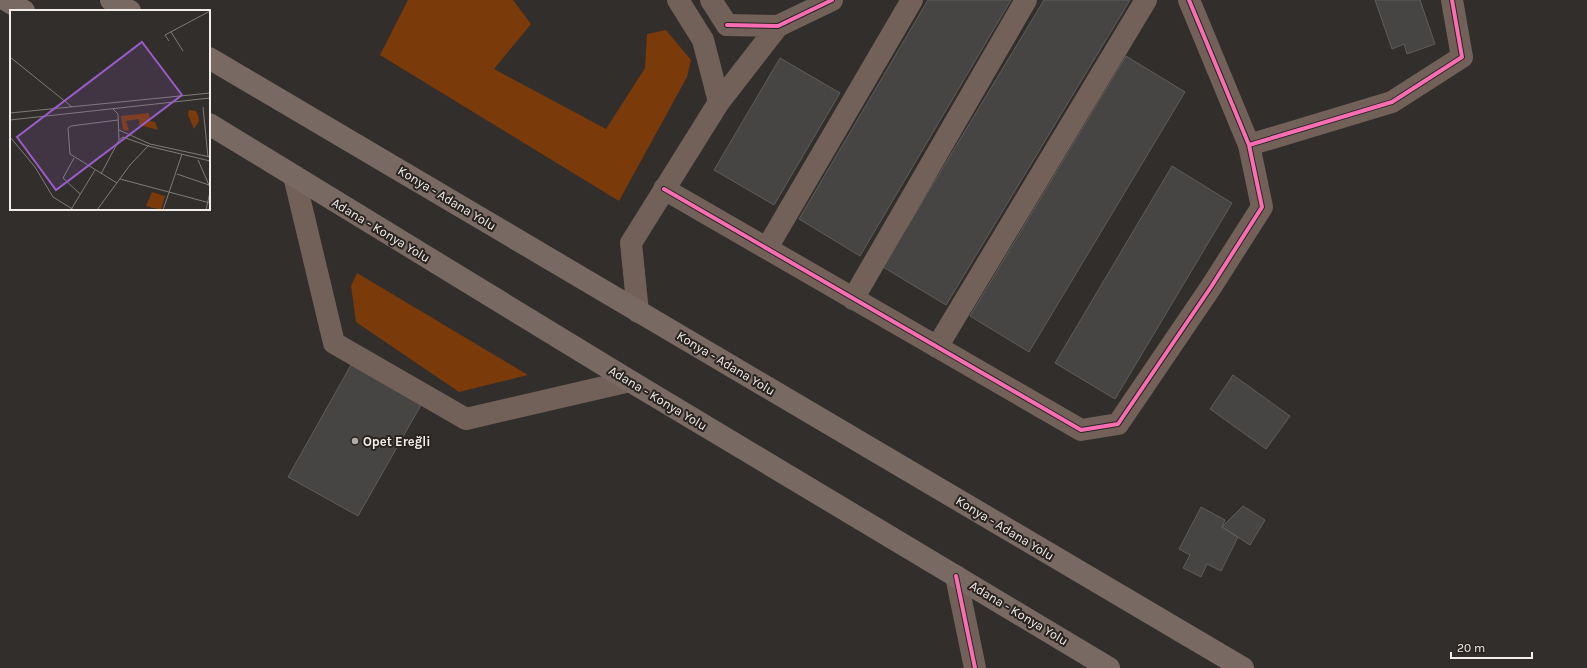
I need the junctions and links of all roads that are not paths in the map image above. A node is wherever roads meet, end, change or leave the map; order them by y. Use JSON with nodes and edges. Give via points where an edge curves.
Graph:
{"nodes":[{"id":1,"x":6,"y":0,"type":"edge"},
{"id":2,"x":33,"y":0,"type":"edge"},
{"id":3,"x":111,"y":0,"type":"edge"},
{"id":4,"x":678,"y":0,"type":"edge"},
{"id":5,"x":711,"y":0,"type":"edge"},
{"id":6,"x":832,"y":0,"type":"edge"},
{"id":7,"x":912,"y":0,"type":"edge"},
{"id":8,"x":1026,"y":0,"type":"edge"},
{"id":9,"x":1146,"y":0,"type":"edge"},
{"id":10,"x":1189,"y":0,"type":"edge"},
{"id":11,"x":1452,"y":0,"type":"edge"},
{"id":12,"x":22,"y":10,"type":"edge"},
{"id":13,"x":25,"y":10,"type":"edge"},
{"id":14,"x":128,"y":10,"type":"edge"},
{"id":15,"x":727,"y":25,"type":"joint"},
{"id":16,"x":778,"y":26,"type":"junction"},
{"id":17,"x":210,"y":59,"type":"edge"},
{"id":18,"x":719,"y":102,"type":"junction"},
{"id":19,"x":210,"y":125,"type":"edge"},
{"id":20,"x":1249,"y":145,"type":"junction"},
{"id":21,"x":294,"y":176,"type":"junction"},
{"id":22,"x":664,"y":189,"type":"junction"},
{"id":23,"x":767,"y":248,"type":"junction"},
{"id":24,"x":853,"y":298,"type":"junction"},
{"id":25,"x":638,"y":312,"type":"junction"},
{"id":26,"x":937,"y":347,"type":"junction"},
{"id":27,"x":630,"y":382,"type":"junction"},
{"id":28,"x":956,"y":576,"type":"junction"},
{"id":29,"x":975,"y":668,"type":"edge"},
{"id":30,"x":1109,"y":668,"type":"edge"},
{"id":31,"x":1243,"y":668,"type":"edge"}],
"edges":[{"from":1,"to":12,"type":"highway"},
{"from":2,"to":13,"type":"street"},
{"from":3,"to":14,"type":"highway"},
{"from":4,"to":18,"type":"main road","via":[[703,40]]},
{"from":5,"to":15,"type":"main road"},
{"from":6,"to":16,"type":"street"},
{"from":7,"to":23,"type":"street"},
{"from":8,"to":24,"type":"street"},
{"from":9,"to":26,"type":"street"},
{"from":10,"to":20,"type":"street"},
{"from":11,"to":20,"type":"street","via":[[1462,57],[1392,102]]},
{"from":15,"to":16,"type":"street"},
{"from":16,"to":18,"type":"street"},
{"from":17,"to":25,"type":"highway","name":"Konya - Adana Yolu"},
{"from":18,"to":22,"type":"street"},
{"from":19,"to":21,"type":"highway","name":"Adana - Konya Yolu"},
{"from":20,"to":26,"type":"street","via":[[1262,207],[1212,287],[1118,424],[1081,430]]},
{"from":21,"to":27,"type":"highway","name":"Adana - Konya Yolu"},
{"from":21,"to":27,"type":"street","via":[[334,343],[466,419]]},
{"from":22,"to":23,"type":"street"},
{"from":22,"to":25,"type":"street","via":[[631,243]]},
{"from":23,"to":24,"type":"street"},
{"from":24,"to":26,"type":"street"},
{"from":25,"to":31,"type":"highway","name":"Konya - Adana Yolu"},
{"from":27,"to":28,"type":"highway","name":"Adana - Konya Yolu"},
{"from":28,"to":29,"type":"street"},
{"from":28,"to":30,"type":"highway","name":"Adana - Konya Yolu"}]}
